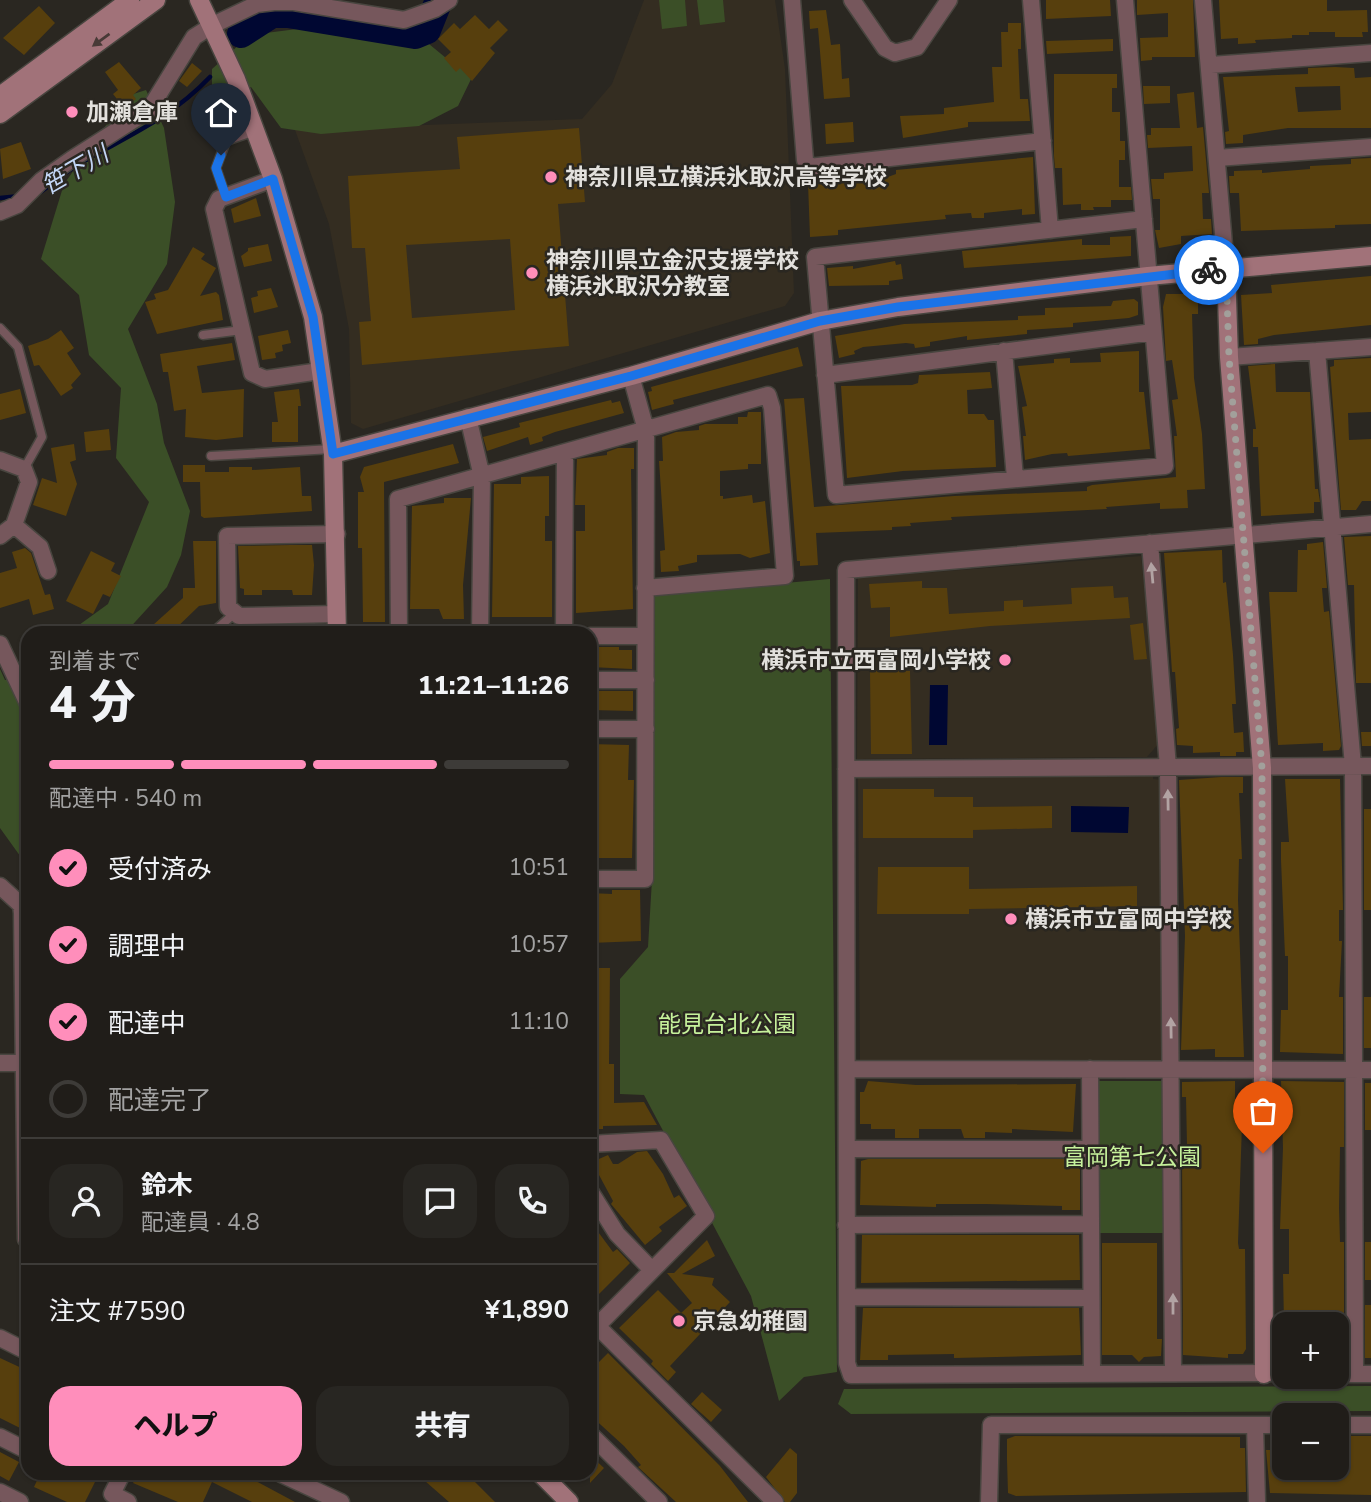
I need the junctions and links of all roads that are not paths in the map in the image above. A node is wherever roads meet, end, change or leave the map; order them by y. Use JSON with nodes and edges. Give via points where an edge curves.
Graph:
{"nodes":[{"id":1,"x":130,"y":0,"type":"edge"},
{"id":2,"x":156,"y":0,"type":"edge"},
{"id":3,"x":199,"y":0,"type":"edge"},
{"id":4,"x":449,"y":0,"type":"edge"},
{"id":5,"x":793,"y":0,"type":"edge"},
{"id":6,"x":852,"y":0,"type":"edge"},
{"id":7,"x":949,"y":0,"type":"edge"},
{"id":8,"x":1031,"y":0,"type":"edge"},
{"id":9,"x":1125,"y":0,"type":"edge"},
{"id":10,"x":1203,"y":0,"type":"edge"},
{"id":11,"x":213,"y":25,"type":"junction"},
{"id":12,"x":1371,"y":53,"type":"edge"},
{"id":13,"x":1211,"y":65,"type":"junction"},
{"id":14,"x":0,"y":96,"type":"edge"},
{"id":15,"x":0,"y":114,"type":"edge"},
{"id":16,"x":256,"y":131,"type":"junction"},
{"id":17,"x":1043,"y":141,"type":"junction"},
{"id":18,"x":1371,"y":147,"type":"edge"},
{"id":19,"x":1217,"y":158,"type":"junction"},
{"id":20,"x":273,"y":179,"type":"junction"},
{"id":21,"x":226,"y":197,"type":"junction"},
{"id":22,"x":0,"y":212,"type":"edge"},
{"id":23,"x":1144,"y":219,"type":"junction"},
{"id":24,"x":1050,"y":230,"type":"junction"},
{"id":25,"x":1371,"y":256,"type":"edge"},
{"id":26,"x":1226,"y":268,"type":"junction"},
{"id":27,"x":1149,"y":276,"type":"junction"},
{"id":28,"x":820,"y":321,"type":"junction"},
{"id":29,"x":0,"y":328,"type":"edge"},
{"id":30,"x":243,"y":330,"type":"junction"},
{"id":31,"x":1153,"y":332,"type":"junction"},
{"id":32,"x":203,"y":335,"type":"dead end"},
{"id":33,"x":1371,"y":347,"type":"edge"},
{"id":34,"x":1004,"y":351,"type":"junction"},
{"id":35,"x":1317,"y":351,"type":"junction"},
{"id":36,"x":1229,"y":357,"type":"junction"},
{"id":37,"x":320,"y":371,"type":"junction"},
{"id":38,"x":825,"y":375,"type":"junction"},
{"id":39,"x":631,"y":376,"type":"junction"},
{"id":40,"x":468,"y":417,"type":"junction"},
{"id":41,"x":646,"y":430,"type":"junction"},
{"id":42,"x":332,"y":452,"type":"junction"},
{"id":43,"x":565,"y":453,"type":"junction"},
{"id":44,"x":211,"y":456,"type":"dead end"},
{"id":45,"x":0,"y":460,"type":"edge"},
{"id":46,"x":24,"y":469,"type":"junction"},
{"id":47,"x":482,"y":477,"type":"junction"},
{"id":48,"x":1015,"y":478,"type":"junction"},
{"id":49,"x":1371,"y":524,"type":"edge"},
{"id":50,"x":14,"y":525,"type":"junction"},
{"id":51,"x":1334,"y":527,"type":"junction"},
{"id":52,"x":337,"y":534,"type":"junction"},
{"id":53,"x":0,"y":536,"type":"edge"},
{"id":54,"x":1243,"y":537,"type":"junction"},
{"id":55,"x":1150,"y":543,"type":"junction"},
{"id":56,"x":48,"y":571,"type":"dead end"},
{"id":57,"x":645,"y":588,"type":"junction"},
{"id":58,"x":235,"y":613,"type":"junction"},
{"id":59,"x":337,"y":614,"type":"junction"},
{"id":60,"x":220,"y":626,"type":"edge"},
{"id":61,"x":337,"y":626,"type":"edge"},
{"id":62,"x":399,"y":626,"type":"edge"},
{"id":63,"x":481,"y":626,"type":"edge"},
{"id":64,"x":564,"y":626,"type":"edge"},
{"id":65,"x":597,"y":635,"type":"edge"},
{"id":66,"x":645,"y":636,"type":"junction"},
{"id":67,"x":0,"y":644,"type":"edge"},
{"id":68,"x":597,"y":680,"type":"edge"},
{"id":69,"x":646,"y":680,"type":"junction"},
{"id":70,"x":21,"y":689,"type":"edge"},
{"id":71,"x":597,"y":729,"type":"edge"},
{"id":72,"x":646,"y":729,"type":"junction"},
{"id":73,"x":1353,"y":766,"type":"junction"},
{"id":74,"x":1371,"y":766,"type":"edge"},
{"id":75,"x":1168,"y":767,"type":"junction"},
{"id":76,"x":1262,"y":768,"type":"junction"},
{"id":77,"x":846,"y":769,"type":"junction"},
{"id":78,"x":597,"y":878,"type":"edge"},
{"id":79,"x":0,"y":886,"type":"edge"},
{"id":80,"x":21,"y":905,"type":"edge"},
{"id":81,"x":0,"y":1063,"type":"edge"},
{"id":82,"x":21,"y":1063,"type":"edge"},
{"id":83,"x":848,"y":1069,"type":"junction"},
{"id":84,"x":1090,"y":1069,"type":"junction"},
{"id":85,"x":1171,"y":1070,"type":"junction"},
{"id":86,"x":1263,"y":1070,"type":"junction"},
{"id":87,"x":1363,"y":1070,"type":"edge"},
{"id":88,"x":597,"y":1144,"type":"edge"},
{"id":89,"x":1364,"y":1148,"type":"edge"},
{"id":90,"x":848,"y":1149,"type":"junction"},
{"id":91,"x":1090,"y":1149,"type":"junction"},
{"id":92,"x":597,"y":1202,"type":"edge"},
{"id":93,"x":1363,"y":1222,"type":"edge"},
{"id":94,"x":1089,"y":1224,"type":"junction"},
{"id":95,"x":846,"y":1225,"type":"junction"},
{"id":96,"x":650,"y":1269,"type":"junction"},
{"id":97,"x":847,"y":1297,"type":"junction"},
{"id":98,"x":1364,"y":1297,"type":"edge"},
{"id":99,"x":1091,"y":1298,"type":"junction"},
{"id":100,"x":597,"y":1320,"type":"edge"},
{"id":101,"x":597,"y":1330,"type":"edge"},
{"id":102,"x":0,"y":1338,"type":"edge"},
{"id":103,"x":21,"y":1348,"type":"edge"},
{"id":104,"x":1173,"y":1372,"type":"junction"},
{"id":105,"x":1092,"y":1373,"type":"junction"},
{"id":106,"x":1264,"y":1374,"type":"junction"},
{"id":107,"x":1272,"y":1374,"type":"edge"},
{"id":108,"x":1363,"y":1374,"type":"edge"},
{"id":109,"x":1255,"y":1425,"type":"junction"},
{"id":110,"x":1272,"y":1425,"type":"edge"},
{"id":111,"x":1349,"y":1425,"type":"edge"},
{"id":112,"x":1371,"y":1425,"type":"edge"},
{"id":113,"x":0,"y":1437,"type":"edge"},
{"id":114,"x":597,"y":1441,"type":"edge"},
{"id":115,"x":21,"y":1448,"type":"edge"},
{"id":116,"x":119,"y":1480,"type":"edge"},
{"id":117,"x":294,"y":1480,"type":"edge"},
{"id":118,"x":547,"y":1480,"type":"edge"},
{"id":119,"x":0,"y":1492,"type":"edge"},
{"id":120,"x":20,"y":1502,"type":"edge"},
{"id":121,"x":128,"y":1502,"type":"edge"},
{"id":122,"x":341,"y":1502,"type":"edge"},
{"id":123,"x":569,"y":1502,"type":"edge"},
{"id":124,"x":659,"y":1502,"type":"edge"},
{"id":125,"x":775,"y":1502,"type":"edge"},
{"id":126,"x":989,"y":1502,"type":"edge"},
{"id":127,"x":1257,"y":1502,"type":"edge"}],
"edges":[{"from":1,"to":14,"type":"street"},
{"from":2,"to":15,"type":"street","one_way":true},
{"from":3,"to":11,"type":"street"},
{"from":4,"to":11,"type":"street","via":[[404,20],[274,2],[257,4]]},
{"from":5,"to":17,"type":"street","via":[[805,160],[810,167]]},
{"from":6,"to":7,"type":"street","via":[[885,48],[895,53],[917,47]]},
{"from":8,"to":17,"type":"street"},
{"from":9,"to":23,"type":"street"},
{"from":10,"to":13,"type":"street"},
{"from":11,"to":16,"type":"street"},
{"from":11,"to":22,"type":"street","via":[[194,37],[149,110],[42,180],[17,205]]},
{"from":12,"to":13,"type":"street"},
{"from":13,"to":19,"type":"street"},
{"from":16,"to":20,"type":"street"},
{"from":16,"to":21,"type":"lane","via":[[226,141],[216,168]]},
{"from":17,"to":24,"type":"street"},
{"from":18,"to":19,"type":"street"},
{"from":19,"to":26,"type":"street"},
{"from":20,"to":21,"type":"street"},
{"from":20,"to":37,"type":"street","via":[[313,317]]},
{"from":21,"to":30,"type":"street","via":[[219,199],[214,209]]},
{"from":23,"to":24,"type":"street"},
{"from":23,"to":27,"type":"street"},
{"from":24,"to":28,"type":"street","via":[[815,257]]},
{"from":25,"to":26,"type":"street"},
{"from":26,"to":27,"type":"street"},
{"from":26,"to":36,"type":"street"},
{"from":27,"to":28,"type":"street"},
{"from":27,"to":31,"type":"street"},
{"from":28,"to":38,"type":"street"},
{"from":28,"to":39,"type":"street"},
{"from":29,"to":46,"type":"lane","via":[[19,347],[42,437]]},
{"from":30,"to":32,"type":"lane"},
{"from":30,"to":37,"type":"street","via":[[252,373],[265,379]]},
{"from":31,"to":34,"type":"street"},
{"from":31,"to":48,"type":"street","via":[[1165,466]]},
{"from":33,"to":35,"type":"street"},
{"from":34,"to":38,"type":"street"},
{"from":34,"to":48,"type":"street"},
{"from":35,"to":36,"type":"street"},
{"from":35,"to":51,"type":"street"},
{"from":36,"to":54,"type":"street"},
{"from":37,"to":42,"type":"street"},
{"from":38,"to":48,"type":"street","via":[[836,495]]},
{"from":39,"to":40,"type":"street"},
{"from":39,"to":41,"type":"street"},
{"from":40,"to":42,"type":"street"},
{"from":40,"to":47,"type":"street"},
{"from":41,"to":43,"type":"street"},
{"from":41,"to":57,"type":"street"},
{"from":41,"to":57,"type":"street","via":[[768,395],[785,576]]},
{"from":42,"to":44,"type":"lane"},
{"from":42,"to":52,"type":"street"},
{"from":43,"to":47,"type":"street"},
{"from":43,"to":64,"type":"street"},
{"from":45,"to":46,"type":"street"},
{"from":46,"to":50,"type":"street","via":[[29,482]]},
{"from":47,"to":62,"type":"street","via":[[398,499]]},
{"from":47,"to":63,"type":"street"},
{"from":49,"to":51,"type":"street"},
{"from":50,"to":53,"type":"street"},
{"from":50,"to":56,"type":"street","via":[[40,547]]},
{"from":51,"to":54,"type":"street"},
{"from":51,"to":73,"type":"street"},
{"from":52,"to":58,"type":"street","via":[[227,536],[228,607]]},
{"from":52,"to":59,"type":"street"},
{"from":54,"to":55,"type":"street"},
{"from":54,"to":76,"type":"street"},
{"from":75,"to":55,"type":"street","one_way":true},
{"from":55,"to":77,"type":"street","via":[[846,570]]},
{"from":57,"to":66,"type":"street"},
{"from":58,"to":59,"type":"street"},
{"from":58,"to":60,"type":"lane"},
{"from":59,"to":61,"type":"street"},
{"from":65,"to":66,"type":"street"},
{"from":66,"to":69,"type":"street"},
{"from":67,"to":70,"type":"street"},
{"from":68,"to":69,"type":"street"},
{"from":69,"to":72,"type":"street"},
{"from":71,"to":72,"type":"street"},
{"from":72,"to":78,"type":"street","via":[[645,879]]},
{"from":73,"to":74,"type":"street"},
{"from":73,"to":76,"type":"street"},
{"from":73,"to":87,"type":"street"},
{"from":75,"to":76,"type":"street"},
{"from":75,"to":77,"type":"street"},
{"from":85,"to":75,"type":"street","one_way":true},
{"from":76,"to":86,"type":"street"},
{"from":77,"to":83,"type":"street"},
{"from":79,"to":80,"type":"street"},
{"from":81,"to":82,"type":"street"},
{"from":83,"to":84,"type":"street"},
{"from":83,"to":90,"type":"street"},
{"from":84,"to":85,"type":"street"},
{"from":84,"to":91,"type":"street"},
{"from":85,"to":86,"type":"street"},
{"from":104,"to":85,"type":"street","one_way":true},
{"from":86,"to":87,"type":"street"},
{"from":86,"to":106,"type":"street"},
{"from":87,"to":89,"type":"street"},
{"from":88,"to":96,"type":"street","via":[[660,1140],[706,1216]]},
{"from":89,"to":93,"type":"street"},
{"from":90,"to":91,"type":"street"},
{"from":90,"to":95,"type":"street"},
{"from":91,"to":94,"type":"street"},
{"from":92,"to":96,"type":"street","via":[[617,1234]]},
{"from":93,"to":98,"type":"street"},
{"from":94,"to":95,"type":"street"},
{"from":94,"to":99,"type":"street"},
{"from":95,"to":97,"type":"street"},
{"from":96,"to":100,"type":"street"},
{"from":97,"to":99,"type":"street"},
{"from":97,"to":105,"type":"street","via":[[851,1375]]},
{"from":98,"to":108,"type":"street"},
{"from":99,"to":105,"type":"street"},
{"from":101,"to":125,"type":"street"},
{"from":102,"to":103,"type":"street"},
{"from":104,"to":105,"type":"street"},
{"from":104,"to":106,"type":"street"},
{"from":106,"to":107,"type":"street"},
{"from":109,"to":110,"type":"street"},
{"from":109,"to":126,"type":"street","via":[[991,1425]]},
{"from":109,"to":127,"type":"street"},
{"from":111,"to":112,"type":"street"},
{"from":113,"to":115,"type":"street"},
{"from":114,"to":124,"type":"street"},
{"from":116,"to":121,"type":"street","via":[[112,1494]]},
{"from":117,"to":122,"type":"street"},
{"from":118,"to":123,"type":"street"},
{"from":119,"to":120,"type":"street"}]}
